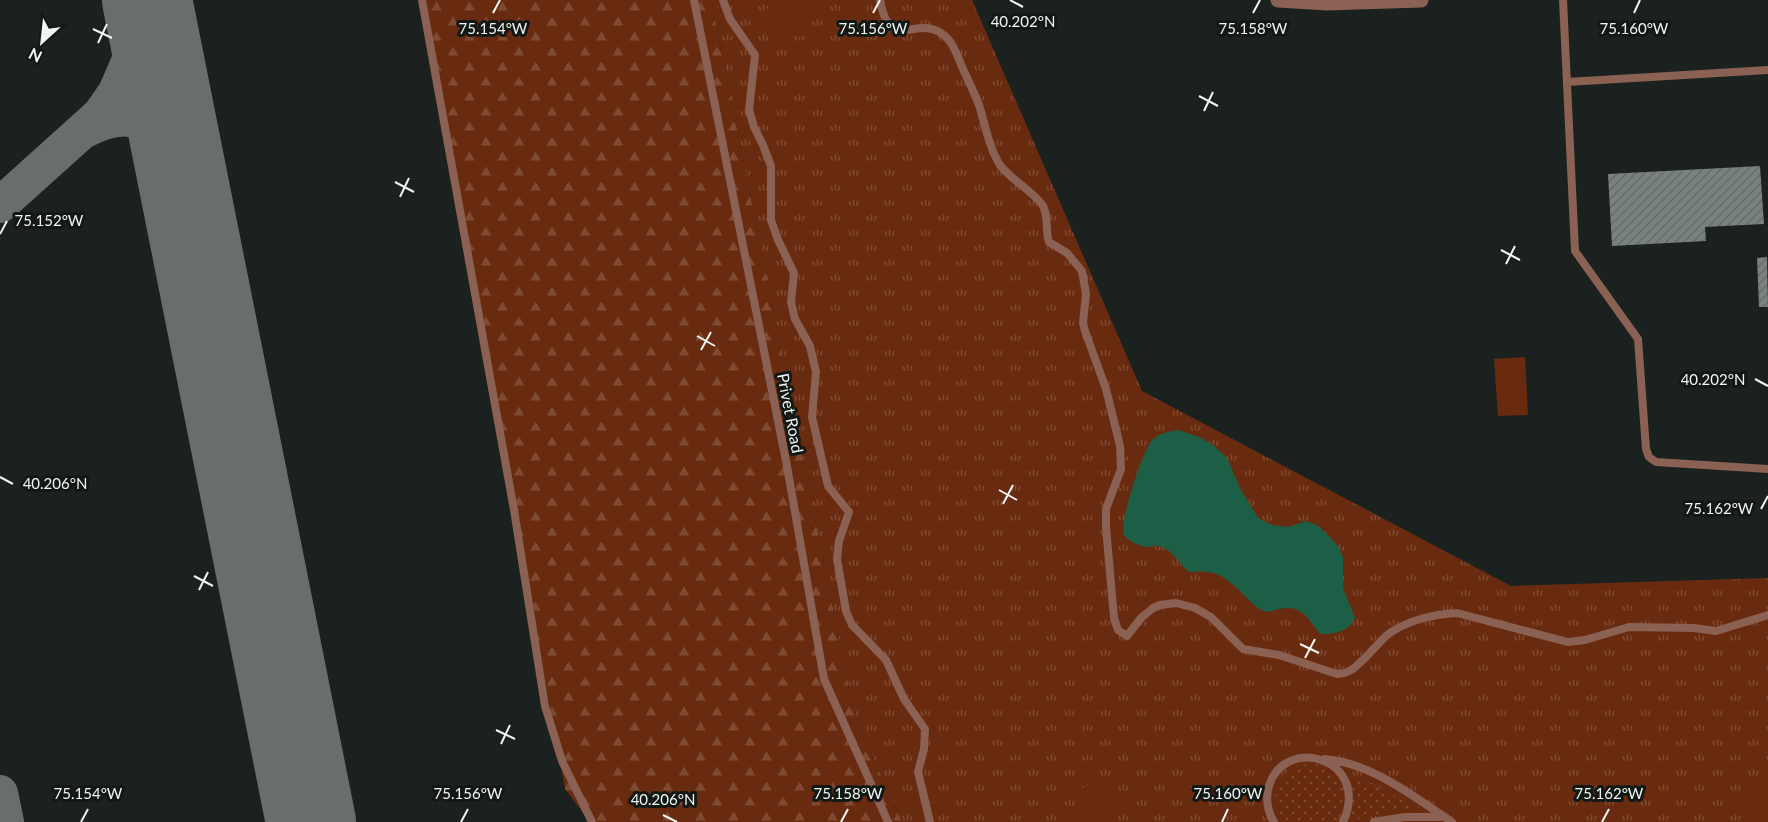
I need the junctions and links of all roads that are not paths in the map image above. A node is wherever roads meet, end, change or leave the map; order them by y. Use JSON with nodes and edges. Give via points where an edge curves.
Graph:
{"nodes":[{"id":1,"x":422,"y":0,"type":"edge"},
{"id":2,"x":694,"y":0,"type":"edge"},
{"id":3,"x":723,"y":0,"type":"edge"},
{"id":4,"x":880,"y":0,"type":"edge"},
{"id":5,"x":1278,"y":0,"type":"edge"},
{"id":6,"x":1421,"y":0,"type":"edge"},
{"id":7,"x":1563,"y":0,"type":"edge"},
{"id":8,"x":1768,"y":70,"type":"edge"},
{"id":9,"x":1567,"y":82,"type":"junction"},
{"id":10,"x":1768,"y":469,"type":"edge"},
{"id":11,"x":1768,"y":615,"type":"edge"},
{"id":12,"x":1314,"y":758,"type":"junction"},
{"id":13,"x":1449,"y":820,"type":"edge"},
{"id":14,"x":592,"y":822,"type":"edge"},
{"id":15,"x":888,"y":822,"type":"edge"},
{"id":16,"x":930,"y":822,"type":"edge"},
{"id":17,"x":1274,"y":822,"type":"edge"},
{"id":18,"x":1343,"y":822,"type":"edge"},
{"id":19,"x":1374,"y":822,"type":"edge"}],
"edges":[{"from":1,"to":14,"type":"lane","via":[[512,499],[545,706],[562,761]]},
{"from":2,"to":15,"type":"lane","name":"Privet Road","via":[[787,466],[824,679]]},
{"from":3,"to":16,"type":"lane","via":[[730,19],[755,55],[749,110],[771,166],[771,220],[794,273],[791,302],[795,319],[810,346],[816,372],[812,417],[828,486],[849,512],[837,559],[846,611],[852,625],[886,660],[904,699],[925,729],[918,772]]},
{"from":4,"to":11,"type":"lane","via":[[885,20],[893,29],[926,27],[953,45],[1000,165],[1038,200],[1044,208],[1049,242],[1067,253],[1082,272],[1086,294],[1083,322],[1106,388],[1120,446],[1121,469],[1106,509],[1106,527],[1113,610],[1123,634],[1127,636],[1153,608],[1168,603],[1185,605],[1211,617],[1243,650],[1279,655],[1337,674],[1353,669],[1395,630],[1446,613],[1568,642],[1629,627],[1716,632]]},
{"from":5,"to":6,"type":"street"},
{"from":7,"to":9,"type":"lane"},
{"from":8,"to":9,"type":"lane"},
{"from":9,"to":10,"type":"lane","via":[[1575,251],[1638,339],[1649,457],[1656,462]]},
{"from":12,"to":13,"type":"lane","via":[[1351,764],[1412,795]]},
{"from":12,"to":17,"type":"lane","via":[[1288,763],[1270,782],[1268,808]]},
{"from":12,"to":18,"type":"lane","via":[[1338,770],[1346,782],[1349,810]]},
{"from":13,"to":19,"type":"lane","via":[[1405,817]]}]}
